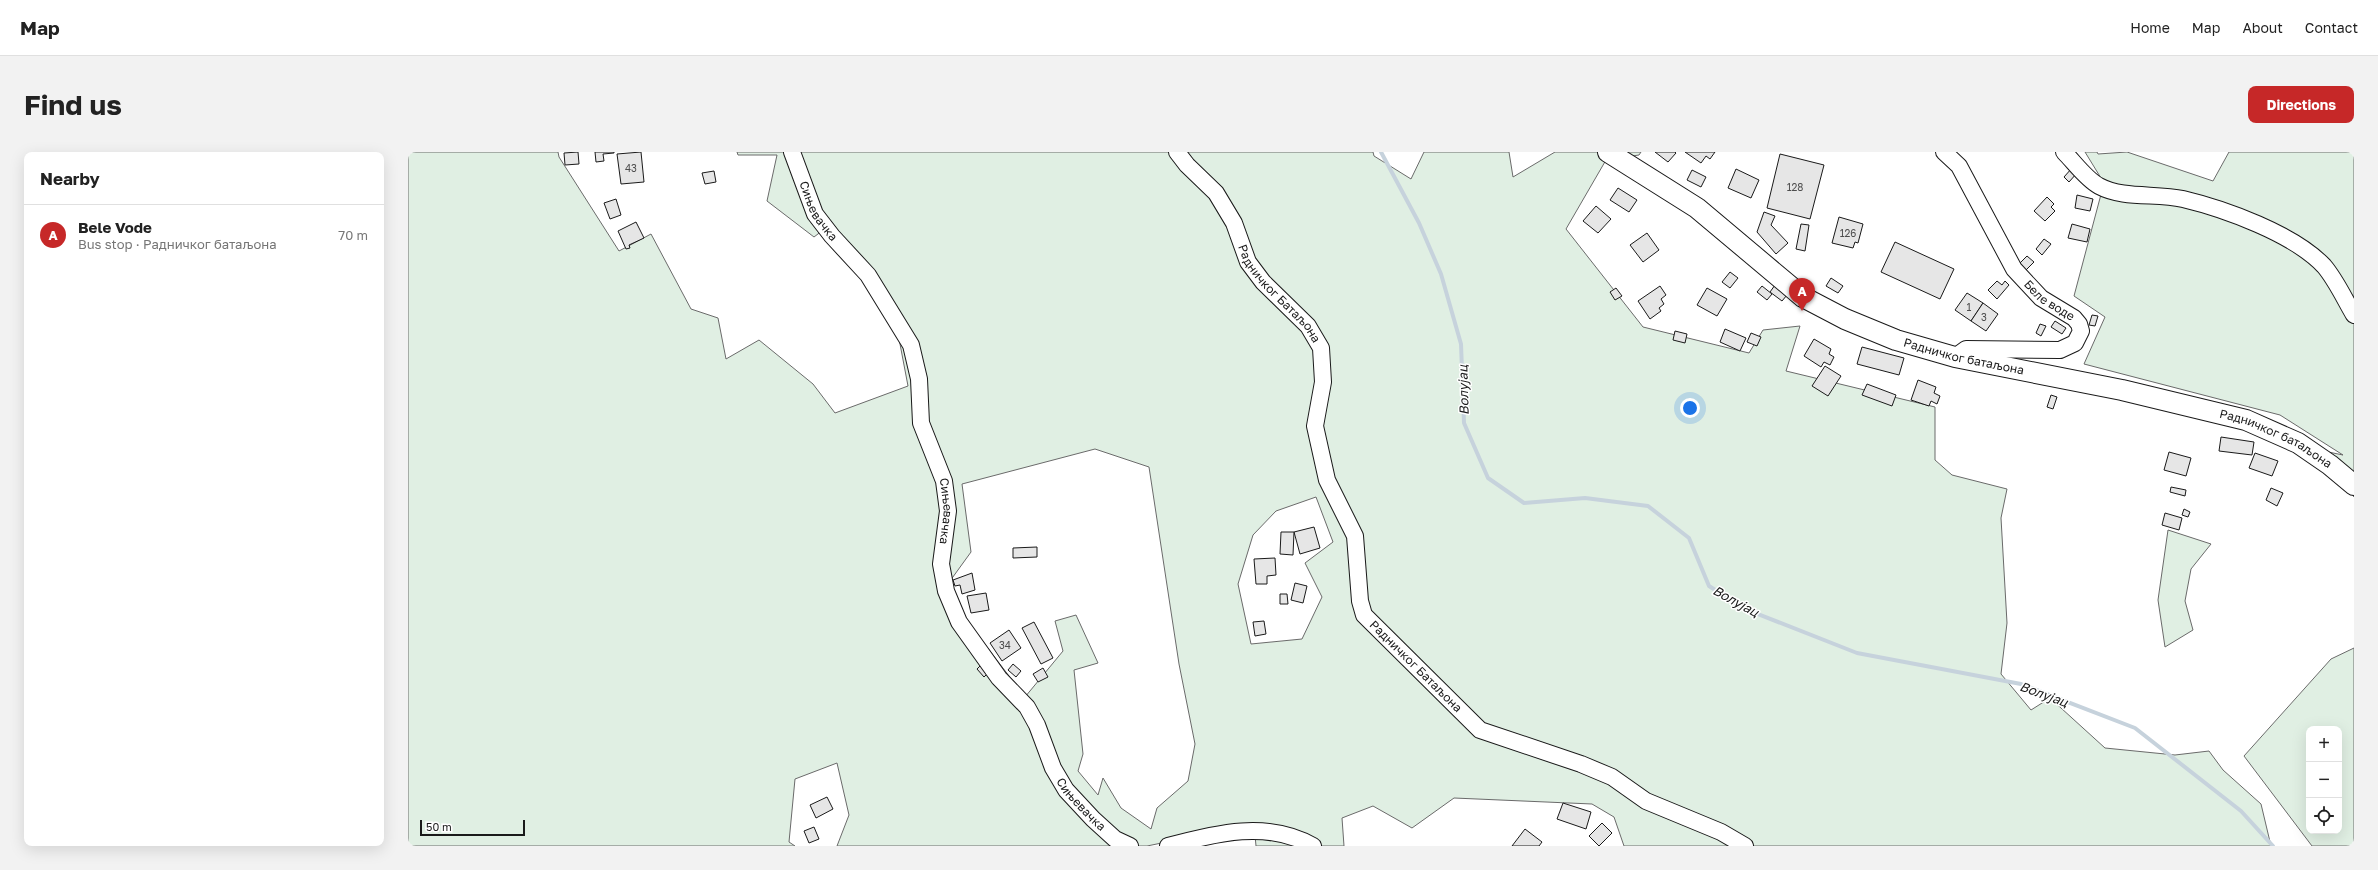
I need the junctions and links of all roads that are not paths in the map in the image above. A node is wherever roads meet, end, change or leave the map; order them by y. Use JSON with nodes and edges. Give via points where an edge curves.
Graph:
{"nodes":[{"id":1,"x":792,"y":152,"type":"edge"},
{"id":2,"x":1177,"y":152,"type":"edge"},
{"id":3,"x":1608,"y":152,"type":"edge"},
{"id":4,"x":1944,"y":152,"type":"edge"},
{"id":5,"x":2064,"y":152,"type":"edge"},
{"id":6,"x":2354,"y":315,"type":"edge"},
{"id":7,"x":1955,"y":357,"type":"junction"},
{"id":8,"x":2354,"y":485,"type":"edge"},
{"id":9,"x":1130,"y":846,"type":"edge"},
{"id":10,"x":1169,"y":846,"type":"edge"},
{"id":11,"x":1313,"y":846,"type":"edge"},
{"id":12,"x":1746,"y":846,"type":"edge"}],
"edges":[{"from":1,"to":9,"type":"street","name":"Сињевачка","via":[[815,214],[868,275],[910,345],[919,379],[921,423],[944,481],[948,511],[941,564],[946,591],[959,622],[999,678],[1027,707],[1037,725],[1053,768],[1066,790],[1115,839]]},
{"from":2,"to":12,"type":"street","name":"Радничког Батаљона","via":[[1216,193],[1234,223],[1248,262],[1263,282],[1308,326],[1321,348],[1323,382],[1315,426],[1326,480],[1355,536],[1360,601],[1364,616],[1480,730],[1606,774],[1646,801],[1721,832]]},
{"from":3,"to":7,"type":"main road","name":"Радничког батаљона","via":[[1697,208],[1803,297],[1872,330]]},
{"from":4,"to":7,"type":"street","name":"Беле воде","via":[[1967,178],[2014,269],[2041,298],[2080,324],[2081,331],[2075,343],[2060,350],[1966,349]]},
{"from":5,"to":6,"type":"street","via":[[2098,185],[2108,190],[2160,195],[2218,209],[2242,217],[2298,246],[2313,255],[2325,268]]},
{"from":7,"to":8,"type":"main road","name":"Радничког батаљона","via":[[2122,390],[2246,420],[2298,443]]},
{"from":10,"to":11,"type":"street","via":[[1244,830],[1273,831],[1300,838]]}]}
